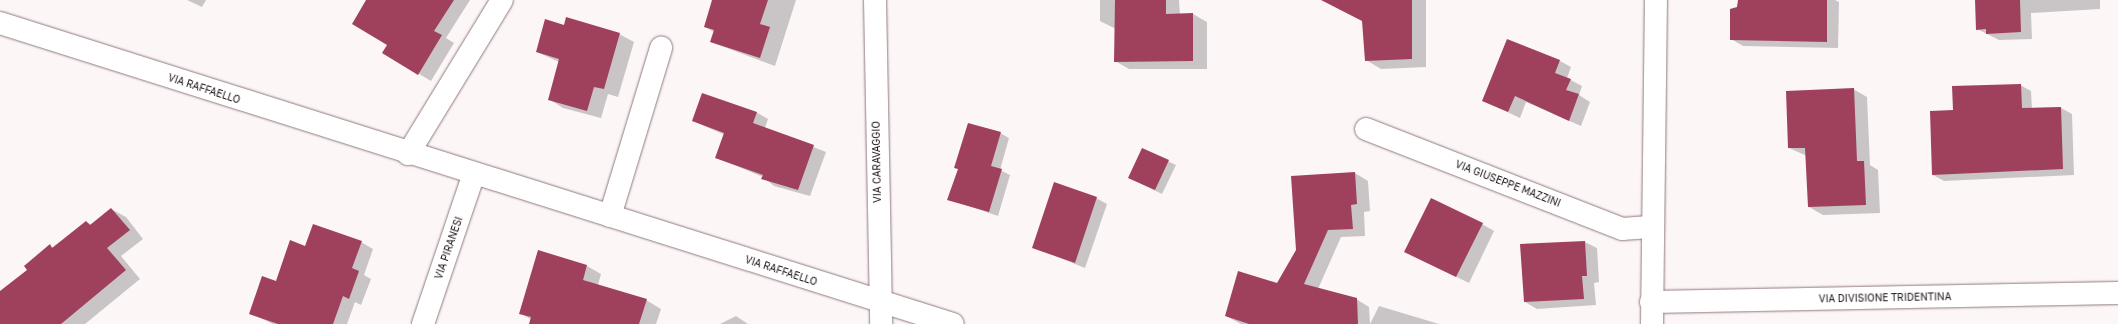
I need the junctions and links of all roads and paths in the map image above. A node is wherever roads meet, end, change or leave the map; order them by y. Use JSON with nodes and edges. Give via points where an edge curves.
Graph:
{"nodes":[{"id":1,"x":502,"y":0,"type":"edge"},
{"id":2,"x":875,"y":0,"type":"edge"},
{"id":3,"x":1656,"y":0,"type":"edge"},
{"id":4,"x":0,"y":23,"type":"edge"},
{"id":5,"x":661,"y":48,"type":"dead end"},
{"id":6,"x":1366,"y":129,"type":"dead end"},
{"id":7,"x":408,"y":154,"type":"junction"},
{"id":8,"x":474,"y":173,"type":"junction"},
{"id":9,"x":610,"y":216,"type":"junction"},
{"id":10,"x":1653,"y":227,"type":"junction"},
{"id":11,"x":2118,"y":293,"type":"edge"},
{"id":12,"x":880,"y":302,"type":"junction"},
{"id":13,"x":1651,"y":302,"type":"junction"},
{"id":14,"x":423,"y":324,"type":"edge"},
{"id":15,"x":881,"y":324,"type":"edge"},
{"id":16,"x":953,"y":324,"type":"edge"},
{"id":17,"x":1652,"y":324,"type":"edge"}],
"edges":[{"from":1,"to":7,"type":"street"},
{"from":2,"to":12,"type":"street","name":"VIA CARAVAGGIO"},
{"from":3,"to":10,"type":"street"},
{"from":4,"to":7,"type":"street","name":"VIA RAFFAELLO"},
{"from":5,"to":9,"type":"street"},
{"from":6,"to":10,"type":"street","name":"VIA GIUSEPPE MAZZINI","via":[[1622,229]]},
{"from":7,"to":8,"type":"street","name":"VIA RAFFAELLO"},
{"from":8,"to":9,"type":"street","name":"VIA RAFFAELLO"},
{"from":8,"to":14,"type":"street","name":"VIA PIRANESI"},
{"from":9,"to":12,"type":"street","name":"VIA RAFFAELLO"},
{"from":10,"to":13,"type":"street"},
{"from":11,"to":13,"type":"street","name":"VIA DIVISIONE TRIDENTINA"},
{"from":12,"to":15,"type":"street","name":"VIA CARAVAGGIO"},
{"from":12,"to":16,"type":"street","name":"VIA RAFFAELLO"},
{"from":13,"to":17,"type":"street"}]}
